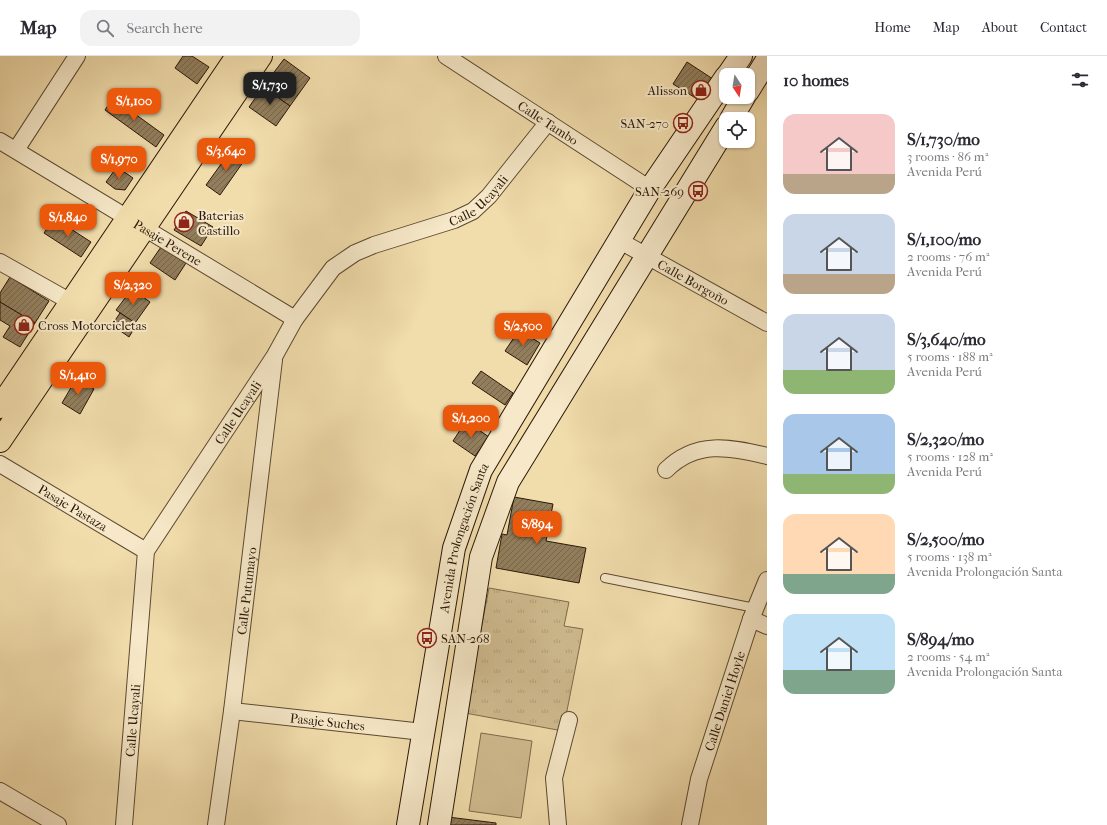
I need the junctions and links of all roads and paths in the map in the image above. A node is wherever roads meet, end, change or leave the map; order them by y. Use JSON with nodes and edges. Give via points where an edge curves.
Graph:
{"nodes":[{"id":1,"x":77,"y":56,"type":"edge"},
{"id":2,"x":237,"y":56,"type":"edge"},
{"id":3,"x":261,"y":56,"type":"edge"},
{"id":4,"x":446,"y":56,"type":"edge"},
{"id":5,"x":740,"y":56,"type":"edge"},
{"id":6,"x":767,"y":60,"type":"edge"},
{"id":7,"x":732,"y":68,"type":"edge"},
{"id":8,"x":755,"y":80,"type":"edge"},
{"id":9,"x":719,"y":88,"type":"edge"},
{"id":10,"x":548,"y":122,"type":"junction"},
{"id":11,"x":719,"y":138,"type":"edge"},
{"id":12,"x":0,"y":141,"type":"edge"},
{"id":13,"x":16,"y":150,"type":"junction"},
{"id":14,"x":650,"y":189,"type":"junction"},
{"id":15,"x":136,"y":223,"type":"junction"},
{"id":16,"x":620,"y":240,"type":"junction"},
{"id":17,"x":647,"y":255,"type":"junction"},
{"id":18,"x":0,"y":262,"type":"edge"},
{"id":19,"x":71,"y":302,"type":"junction"},
{"id":20,"x":295,"y":318,"type":"junction"},
{"id":21,"x":767,"y":323,"type":"edge"},
{"id":22,"x":274,"y":357,"type":"junction"},
{"id":23,"x":0,"y":407,"type":"edge"},
{"id":24,"x":0,"y":441,"type":"edge"},
{"id":25,"x":767,"y":456,"type":"edge"},
{"id":26,"x":0,"y":464,"type":"edge"},
{"id":27,"x":481,"y":470,"type":"junction"},
{"id":28,"x":666,"y":470,"type":"dead end"},
{"id":29,"x":508,"y":482,"type":"junction"},
{"id":30,"x":146,"y":551,"type":"junction"},
{"id":31,"x":605,"y":578,"type":"dead end"},
{"id":32,"x":767,"y":580,"type":"edge"},
{"id":33,"x":753,"y":613,"type":"junction"},
{"id":34,"x":767,"y":626,"type":"edge"},
{"id":35,"x":232,"y":711,"type":"junction"},
{"id":36,"x":569,"y":720,"type":"dead end"},
{"id":37,"x":423,"y":732,"type":"junction"},
{"id":38,"x":0,"y":791,"type":"edge"},
{"id":39,"x":58,"y":825,"type":"edge"},
{"id":40,"x":124,"y":825,"type":"edge"},
{"id":41,"x":216,"y":825,"type":"edge"},
{"id":42,"x":408,"y":825,"type":"edge"},
{"id":43,"x":439,"y":825,"type":"edge"},
{"id":44,"x":558,"y":825,"type":"edge"},
{"id":45,"x":690,"y":825,"type":"edge"}],
"edges":[{"from":1,"to":13,"type":"street"},
{"from":2,"to":15,"type":"main road"},
{"from":3,"to":15,"type":"main road"},
{"from":4,"to":10,"type":"street","name":"Calle Tambo"},
{"from":5,"to":7,"type":"street"},
{"from":6,"to":8,"type":"street"},
{"from":9,"to":14,"type":"street","name":"Avenida Prolongación Santa"},
{"from":10,"to":14,"type":"street","name":"Calle Tambo"},
{"from":10,"to":20,"type":"street","name":"Calle Ucayali","via":[[489,196],[473,212],[354,253],[333,268]]},
{"from":11,"to":17,"type":"street","name":"Avenida Prolongación Santa"},
{"from":12,"to":13,"type":"street","name":"Pasaje Perene"},
{"from":13,"to":15,"type":"street","name":"Pasaje Perene"},
{"from":14,"to":16,"type":"street","name":"Avenida Prolongación Santa"},
{"from":15,"to":19,"type":"main road"},
{"from":15,"to":20,"type":"street","name":"Pasaje Perene"},
{"from":15,"to":24,"type":"main road"},
{"from":16,"to":17,"type":"street","name":"Calle Borgoño"},
{"from":16,"to":27,"type":"street","name":"Avenida Prolongación Santa"},
{"from":17,"to":21,"type":"street","name":"Calle Borgoño"},
{"from":17,"to":29,"type":"street","name":"Avenida Prolongación Santa"},
{"from":18,"to":19,"type":"street"},
{"from":19,"to":23,"type":"main road"},
{"from":20,"to":22,"type":"street","name":"Calle Ucayali"},
{"from":22,"to":30,"type":"street","name":"Calle Ucayali"},
{"from":22,"to":35,"type":"street","name":"Calle Putumayo"},
{"from":25,"to":28,"type":"street","via":[[723,448],[702,449],[677,459]]},
{"from":26,"to":30,"type":"street","name":"Pasaje Pastaza"},
{"from":27,"to":29,"type":"street"},
{"from":27,"to":37,"type":"street","name":"Avenida Prolongación Santa","via":[[454,548]]},
{"from":29,"to":43,"type":"street","name":"Avenida Prolongación Santa","via":[[481,557]]},
{"from":30,"to":40,"type":"street","name":"Calle Ucayali"},
{"from":31,"to":33,"type":"lane"},
{"from":32,"to":33,"type":"street","name":"Calle Daniel Hoyle"},
{"from":33,"to":34,"type":"street"},
{"from":33,"to":45,"type":"street","name":"Calle Daniel Hoyle","via":[[699,780]]},
{"from":35,"to":37,"type":"street","name":"Pasaje Suches"},
{"from":35,"to":41,"type":"street","name":"Calle Putumayo"},
{"from":36,"to":44,"type":"street","via":[[554,778]]},
{"from":37,"to":42,"type":"street","name":"Avenida Prolongación Santa"},
{"from":38,"to":39,"type":"street"}]}
